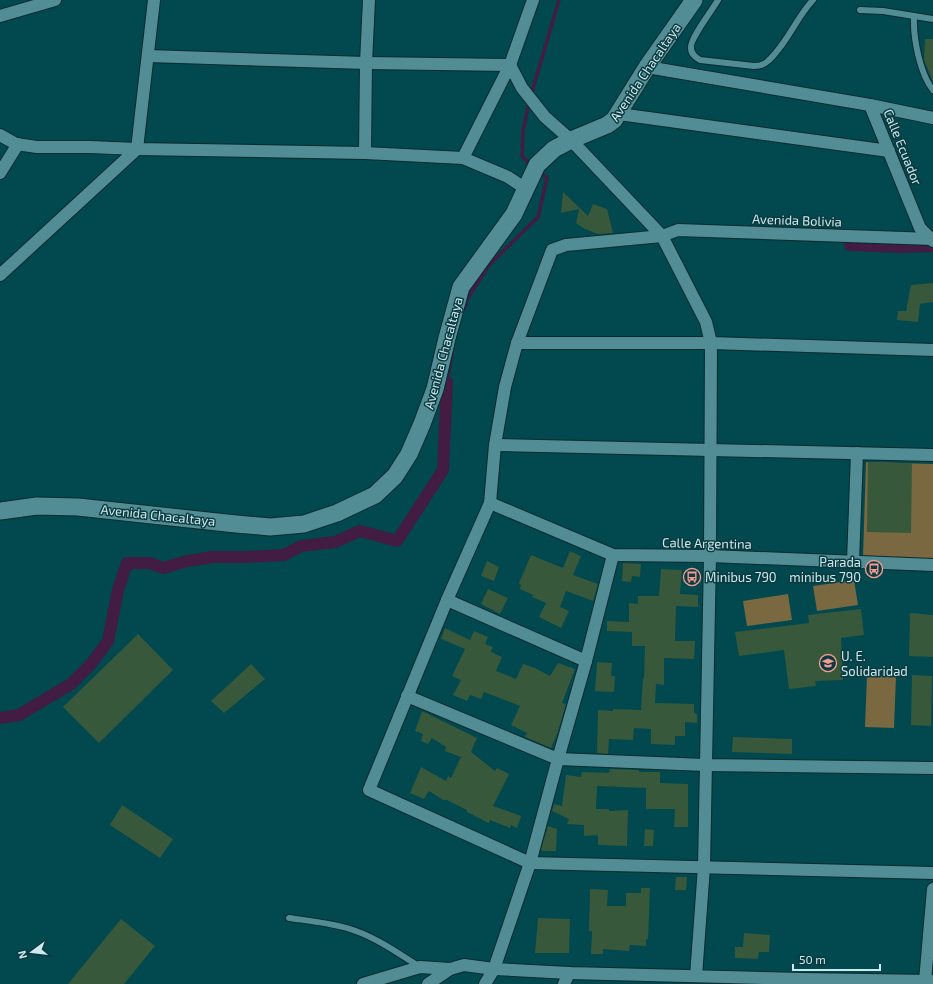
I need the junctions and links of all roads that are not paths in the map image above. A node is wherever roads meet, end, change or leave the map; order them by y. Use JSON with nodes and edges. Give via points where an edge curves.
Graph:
{"nodes":[{"id":1,"x":55,"y":0,"type":"edge"},
{"id":2,"x":154,"y":0,"type":"edge"},
{"id":3,"x":370,"y":0,"type":"edge"},
{"id":4,"x":533,"y":0,"type":"edge"},
{"id":5,"x":694,"y":0,"type":"edge"},
{"id":6,"x":718,"y":0,"type":"edge"},
{"id":7,"x":813,"y":0,"type":"edge"},
{"id":8,"x":860,"y":10,"type":"dead end"},
{"id":9,"x":0,"y":16,"type":"edge"},
{"id":10,"x":914,"y":17,"type":"junction"},
{"id":11,"x":933,"y":19,"type":"edge"},
{"id":12,"x":148,"y":56,"type":"junction"},
{"id":13,"x":366,"y":63,"type":"junction"},
{"id":14,"x":510,"y":65,"type":"junction"},
{"id":15,"x":647,"y":67,"type":"junction"},
{"id":16,"x":933,"y":90,"type":"edge"},
{"id":17,"x":870,"y":105,"type":"junction"},
{"id":18,"x":619,"y":114,"type":"junction"},
{"id":19,"x":933,"y":118,"type":"edge"},
{"id":20,"x":0,"y":135,"type":"edge"},
{"id":21,"x":571,"y":140,"type":"junction"},
{"id":22,"x":18,"y":144,"type":"junction"},
{"id":23,"x":137,"y":149,"type":"junction"},
{"id":24,"x":889,"y":151,"type":"junction"},
{"id":25,"x":365,"y":153,"type":"junction"},
{"id":26,"x":463,"y":158,"type":"junction"},
{"id":27,"x":0,"y":173,"type":"edge"},
{"id":28,"x":526,"y":189,"type":"junction"},
{"id":29,"x":662,"y":236,"type":"junction"},
{"id":30,"x":932,"y":240,"type":"edge"},
{"id":31,"x":0,"y":275,"type":"edge"},
{"id":32,"x":517,"y":343,"type":"junction"},
{"id":33,"x":711,"y":343,"type":"junction"},
{"id":34,"x":933,"y":350,"type":"edge"},
{"id":35,"x":495,"y":445,"type":"junction"},
{"id":36,"x":710,"y":450,"type":"junction"},
{"id":37,"x":856,"y":453,"type":"junction"},
{"id":38,"x":933,"y":455,"type":"edge"},
{"id":39,"x":490,"y":503,"type":"junction"},
{"id":40,"x":2,"y":512,"type":"edge"},
{"id":41,"x":613,"y":555,"type":"junction"},
{"id":42,"x":710,"y":556,"type":"junction"},
{"id":43,"x":853,"y":562,"type":"junction"},
{"id":44,"x":933,"y":564,"type":"edge"},
{"id":45,"x":447,"y":600,"type":"junction"},
{"id":46,"x":586,"y":661,"type":"junction"},
{"id":47,"x":407,"y":696,"type":"junction"},
{"id":48,"x":558,"y":759,"type":"junction"},
{"id":49,"x":705,"y":765,"type":"junction"},
{"id":50,"x":933,"y":768,"type":"edge"},
{"id":51,"x":530,"y":862,"type":"junction"},
{"id":52,"x":704,"y":867,"type":"junction"},
{"id":53,"x":933,"y":873,"type":"edge"},
{"id":54,"x":933,"y":889,"type":"edge"},
{"id":55,"x":289,"y":918,"type":"dead end"},
{"id":56,"x":420,"y":967,"type":"junction"},
{"id":57,"x":450,"y":969,"type":"junction"},
{"id":58,"x":494,"y":969,"type":"junction"},
{"id":59,"x":569,"y":972,"type":"junction"},
{"id":60,"x":687,"y":979,"type":"edge"},
{"id":61,"x":802,"y":982,"type":"edge"},
{"id":62,"x":923,"y":982,"type":"edge"},
{"id":63,"x":363,"y":984,"type":"edge"},
{"id":64,"x":428,"y":984,"type":"edge"},
{"id":65,"x":485,"y":984,"type":"edge"},
{"id":66,"x":564,"y":984,"type":"edge"}],
"edges":[{"from":1,"to":9,"type":"street"},
{"from":2,"to":12,"type":"street"},
{"from":3,"to":13,"type":"street"},
{"from":4,"to":14,"type":"street"},
{"from":5,"to":15,"type":"street","name":"Avenida Chacaltaya"},
{"from":6,"to":7,"type":"lane","name":"Avenida Chacaltaya","via":[[693,39],[690,48],[694,56],[700,60],[754,66],[768,61]]},
{"from":8,"to":10,"type":"lane"},
{"from":10,"to":11,"type":"lane"},
{"from":10,"to":16,"type":"lane","via":[[921,63],[926,82]]},
{"from":12,"to":13,"type":"street"},
{"from":12,"to":23,"type":"street"},
{"from":13,"to":14,"type":"street"},
{"from":13,"to":25,"type":"street"},
{"from":14,"to":21,"type":"street","via":[[522,88],[545,118]]},
{"from":14,"to":26,"type":"street"},
{"from":15,"to":17,"type":"street"},
{"from":15,"to":18,"type":"street","name":"Avenida Chacaltaya"},
{"from":17,"to":19,"type":"street"},
{"from":17,"to":24,"type":"street","name":"Calle Ecuador"},
{"from":18,"to":21,"type":"street","name":"Avenida Chacaltaya","via":[[607,126]]},
{"from":18,"to":24,"type":"street"},
{"from":20,"to":22,"type":"street"},
{"from":21,"to":28,"type":"street","name":"Avenida Chacaltaya","via":[[554,149],[537,165]]},
{"from":21,"to":29,"type":"street"},
{"from":22,"to":23,"type":"street","via":[[37,147]]},
{"from":22,"to":27,"type":"street"},
{"from":23,"to":25,"type":"street"},
{"from":23,"to":31,"type":"street"},
{"from":24,"to":30,"type":"street","name":"Calle Ecuador","via":[[920,228]]},
{"from":25,"to":26,"type":"street"},
{"from":26,"to":28,"type":"street","via":[[508,177]]},
{"from":28,"to":40,"type":"street","name":"Avenida Chacaltaya","via":[[514,214],[461,287],[435,389],[422,424],[409,454],[395,476],[375,495],[337,513],[304,524],[270,527],[78,507],[37,506]]},
{"from":29,"to":30,"type":"street","name":"Avenida Bolivia","via":[[678,230]]},
{"from":29,"to":32,"type":"street","name":"Avenida Bolivia","via":[[566,245],[552,250]]},
{"from":29,"to":33,"type":"street","via":[[706,322]]},
{"from":32,"to":33,"type":"street"},
{"from":32,"to":35,"type":"street","name":"Avenida Bolivia","via":[[505,387]]},
{"from":33,"to":34,"type":"street"},
{"from":33,"to":36,"type":"street"},
{"from":35,"to":36,"type":"street"},
{"from":35,"to":39,"type":"street","name":"Avenida Bolivia"},
{"from":36,"to":37,"type":"street"},
{"from":36,"to":42,"type":"street"},
{"from":37,"to":38,"type":"street"},
{"from":37,"to":43,"type":"street"},
{"from":39,"to":41,"type":"street","name":"Calle Argentina"},
{"from":39,"to":45,"type":"street","name":"Avenida Bolivia"},
{"from":41,"to":42,"type":"street","name":"Calle Argentina"},
{"from":41,"to":46,"type":"street"},
{"from":42,"to":43,"type":"street","name":"Calle Argentina"},
{"from":42,"to":49,"type":"street"},
{"from":43,"to":44,"type":"street","name":"Calle Argentina"},
{"from":45,"to":46,"type":"street"},
{"from":45,"to":47,"type":"street","name":"Avenida Bolivia"},
{"from":46,"to":48,"type":"street"},
{"from":47,"to":48,"type":"street"},
{"from":47,"to":51,"type":"street","name":"Avenida Bolivia","via":[[369,790]]},
{"from":48,"to":49,"type":"street"},
{"from":48,"to":51,"type":"street"},
{"from":49,"to":50,"type":"street"},
{"from":49,"to":52,"type":"street"},
{"from":51,"to":52,"type":"street"},
{"from":51,"to":58,"type":"street"},
{"from":52,"to":53,"type":"street"},
{"from":52,"to":60,"type":"street"},
{"from":54,"to":62,"type":"street"},
{"from":55,"to":56,"type":"lane","via":[[333,924],[354,930]]},
{"from":56,"to":57,"type":"street"},
{"from":56,"to":63,"type":"street"},
{"from":57,"to":58,"type":"street","via":[[464,966]]},
{"from":57,"to":64,"type":"street"},
{"from":58,"to":59,"type":"street"},
{"from":58,"to":65,"type":"street"},
{"from":59,"to":60,"type":"street"},
{"from":59,"to":66,"type":"street"},
{"from":60,"to":61,"type":"street"},
{"from":61,"to":62,"type":"street"}]}
